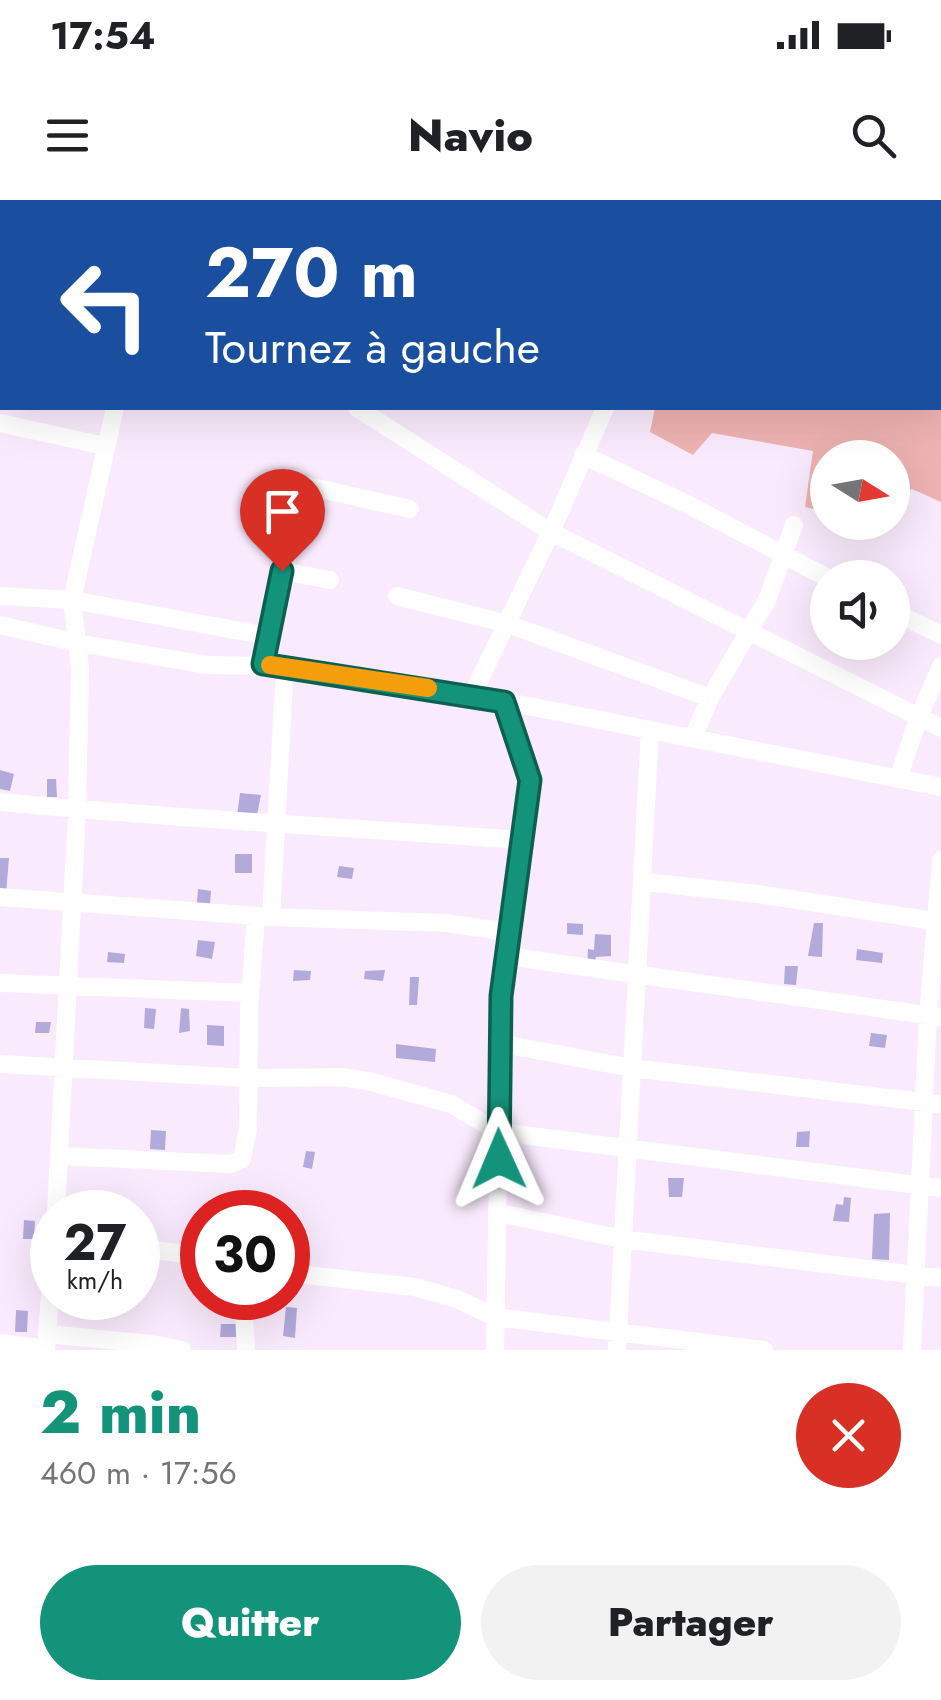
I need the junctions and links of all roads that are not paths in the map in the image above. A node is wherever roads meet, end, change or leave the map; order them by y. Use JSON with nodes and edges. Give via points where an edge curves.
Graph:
{"nodes":[{"id":1,"x":114,"y":410,"type":"edge"},
{"id":2,"x":361,"y":410,"type":"edge"},
{"id":3,"x":604,"y":410,"type":"edge"},
{"id":4,"x":0,"y":424,"type":"edge"},
{"id":5,"x":105,"y":446,"type":"junction"},
{"id":6,"x":583,"y":455,"type":"junction"},
{"id":7,"x":410,"y":509,"type":"dead end"},
{"id":8,"x":794,"y":525,"type":"dead end"},
{"id":9,"x":551,"y":532,"type":"junction"},
{"id":10,"x":784,"y":554,"type":"junction"},
{"id":11,"x":810,"y":568,"type":"edge"},
{"id":12,"x":282,"y":571,"type":"junction"},
{"id":13,"x":330,"y":580,"type":"dead end"},
{"id":14,"x":0,"y":596,"type":"edge"},
{"id":15,"x":397,"y":596,"type":"dead end"},
{"id":16,"x":72,"y":600,"type":"junction"},
{"id":17,"x":910,"y":620,"type":"edge"},
{"id":18,"x":0,"y":624,"type":"edge"},
{"id":19,"x":508,"y":624,"type":"junction"},
{"id":20,"x":748,"y":634,"type":"junction"},
{"id":21,"x":941,"y":635,"type":"edge"},
{"id":22,"x":268,"y":636,"type":"junction"},
{"id":23,"x":78,"y":642,"type":"junction"},
{"id":24,"x":263,"y":664,"type":"junction"},
{"id":25,"x":284,"y":666,"type":"junction"},
{"id":26,"x":941,"y":666,"type":"edge"},
{"id":27,"x":472,"y":695,"type":"junction"},
{"id":28,"x":710,"y":698,"type":"junction"},
{"id":29,"x":504,"y":702,"type":"junction"},
{"id":30,"x":918,"y":717,"type":"junction"},
{"id":31,"x":941,"y":728,"type":"edge"},
{"id":32,"x":650,"y":730,"type":"junction"},
{"id":33,"x":693,"y":738,"type":"junction"},
{"id":34,"x":898,"y":779,"type":"junction"},
{"id":35,"x":941,"y":787,"type":"edge"},
{"id":36,"x":0,"y":802,"type":"edge"},
{"id":37,"x":77,"y":810,"type":"junction"},
{"id":38,"x":275,"y":821,"type":"junction"},
{"id":39,"x":521,"y":840,"type":"junction"},
{"id":40,"x":941,"y":860,"type":"edge"},
{"id":41,"x":644,"y":882,"type":"junction"},
{"id":42,"x":0,"y":897,"type":"edge"},
{"id":43,"x":74,"y":900,"type":"junction"},
{"id":44,"x":264,"y":917,"type":"junction"},
{"id":45,"x":938,"y":922,"type":"edge"},
{"id":46,"x":508,"y":932,"type":"junction"},
{"id":47,"x":505,"y":956,"type":"junction"},
{"id":48,"x":638,"y":977,"type":"junction"},
{"id":49,"x":0,"y":982,"type":"edge"},
{"id":50,"x":67,"y":986,"type":"junction"},
{"id":51,"x":250,"y":993,"type":"junction"},
{"id":52,"x":935,"y":1016,"type":"edge"},
{"id":53,"x":498,"y":1042,"type":"junction"},
{"id":54,"x":0,"y":1064,"type":"edge"},
{"id":55,"x":62,"y":1067,"type":"junction"},
{"id":56,"x":632,"y":1068,"type":"junction"},
{"id":57,"x":247,"y":1078,"type":"junction"},
{"id":58,"x":932,"y":1103,"type":"edge"},
{"id":59,"x":498,"y":1132,"type":"junction"},
{"id":60,"x":626,"y":1148,"type":"junction"},
{"id":61,"x":60,"y":1156,"type":"junction"},
{"id":62,"x":919,"y":1186,"type":"junction"},
{"id":63,"x":941,"y":1188,"type":"edge"},
{"id":64,"x":58,"y":1190,"type":"edge"},
{"id":65,"x":500,"y":1213,"type":"junction"},
{"id":66,"x":622,"y":1239,"type":"junction"},
{"id":67,"x":310,"y":1275,"type":"edge"},
{"id":68,"x":914,"y":1275,"type":"junction"},
{"id":69,"x":941,"y":1278,"type":"edge"},
{"id":70,"x":495,"y":1317,"type":"junction"},
{"id":71,"x":48,"y":1320,"type":"edge"},
{"id":72,"x":244,"y":1320,"type":"edge"},
{"id":73,"x":617,"y":1342,"type":"edge"},
{"id":74,"x":0,"y":1343,"type":"edge"},
{"id":75,"x":46,"y":1345,"type":"edge"},
{"id":76,"x":182,"y":1350,"type":"edge"},
{"id":77,"x":246,"y":1350,"type":"edge"},
{"id":78,"x":495,"y":1350,"type":"edge"},
{"id":79,"x":764,"y":1350,"type":"edge"},
{"id":80,"x":912,"y":1350,"type":"edge"}],
"edges":[{"from":1,"to":5,"type":"street"},
{"from":2,"to":9,"type":"street"},
{"from":3,"to":6,"type":"street"},
{"from":4,"to":5,"type":"street"},
{"from":5,"to":16,"type":"street"},
{"from":6,"to":9,"type":"street"},
{"from":6,"to":10,"type":"street"},
{"from":7,"to":12,"type":"street","via":[[302,485]]},
{"from":8,"to":10,"type":"street"},
{"from":9,"to":19,"type":"street"},
{"from":9,"to":20,"type":"street"},
{"from":10,"to":11,"type":"street"},
{"from":10,"to":20,"type":"street"},
{"from":12,"to":13,"type":"street"},
{"from":12,"to":22,"type":"street"},
{"from":14,"to":16,"type":"street"},
{"from":15,"to":19,"type":"street"},
{"from":16,"to":22,"type":"street"},
{"from":16,"to":23,"type":"street"},
{"from":17,"to":21,"type":"street"},
{"from":18,"to":23,"type":"street"},
{"from":19,"to":27,"type":"street"},
{"from":19,"to":28,"type":"street"},
{"from":20,"to":28,"type":"street"},
{"from":20,"to":30,"type":"street"},
{"from":22,"to":24,"type":"street"},
{"from":23,"to":24,"type":"street","via":[[207,665]]},
{"from":23,"to":37,"type":"street"},
{"from":24,"to":25,"type":"street"},
{"from":25,"to":27,"type":"street"},
{"from":25,"to":38,"type":"street"},
{"from":26,"to":30,"type":"street"},
{"from":27,"to":29,"type":"street"},
{"from":28,"to":33,"type":"street"},
{"from":29,"to":32,"type":"street"},
{"from":29,"to":39,"type":"street","via":[[530,778]]},
{"from":30,"to":31,"type":"street"},
{"from":30,"to":34,"type":"street"},
{"from":32,"to":33,"type":"street"},
{"from":32,"to":41,"type":"street"},
{"from":33,"to":34,"type":"street"},
{"from":34,"to":35,"type":"street"},
{"from":36,"to":37,"type":"street"},
{"from":37,"to":38,"type":"street"},
{"from":37,"to":43,"type":"street"},
{"from":38,"to":39,"type":"street"},
{"from":38,"to":44,"type":"street"},
{"from":39,"to":46,"type":"street"},
{"from":40,"to":45,"type":"street"},
{"from":41,"to":45,"type":"street"},
{"from":41,"to":48,"type":"street"},
{"from":42,"to":43,"type":"street"},
{"from":43,"to":44,"type":"street"},
{"from":43,"to":50,"type":"street"},
{"from":44,"to":46,"type":"street","via":[[446,923]]},
{"from":44,"to":51,"type":"street"},
{"from":45,"to":52,"type":"street"},
{"from":46,"to":47,"type":"street"},
{"from":47,"to":48,"type":"street"},
{"from":47,"to":53,"type":"street"},
{"from":48,"to":52,"type":"street"},
{"from":48,"to":56,"type":"street"},
{"from":49,"to":50,"type":"street"},
{"from":50,"to":51,"type":"street"},
{"from":50,"to":55,"type":"street"},
{"from":51,"to":57,"type":"street"},
{"from":52,"to":58,"type":"street"},
{"from":53,"to":56,"type":"street"},
{"from":53,"to":59,"type":"street"},
{"from":54,"to":55,"type":"street"},
{"from":55,"to":57,"type":"street"},
{"from":55,"to":61,"type":"street"},
{"from":56,"to":58,"type":"street"},
{"from":56,"to":60,"type":"street"},
{"from":57,"to":59,"type":"street","via":[[368,1081],[451,1104]]},
{"from":57,"to":61,"type":"street","via":[[248,1128],[237,1163]]},
{"from":58,"to":62,"type":"street"},
{"from":59,"to":60,"type":"street"},
{"from":59,"to":65,"type":"street"},
{"from":60,"to":62,"type":"street"},
{"from":60,"to":66,"type":"street"},
{"from":61,"to":64,"type":"street"},
{"from":62,"to":63,"type":"street"},
{"from":62,"to":68,"type":"street"},
{"from":65,"to":66,"type":"street"},
{"from":65,"to":70,"type":"street"},
{"from":66,"to":68,"type":"street"},
{"from":66,"to":73,"type":"street"},
{"from":67,"to":70,"type":"street","via":[[415,1287]]},
{"from":68,"to":69,"type":"street"},
{"from":68,"to":80,"type":"street"},
{"from":70,"to":73,"type":"street"},
{"from":70,"to":78,"type":"street"},
{"from":71,"to":75,"type":"street"},
{"from":72,"to":77,"type":"street"},
{"from":73,"to":79,"type":"street"},
{"from":74,"to":75,"type":"street"},
{"from":75,"to":76,"type":"street"}]}
